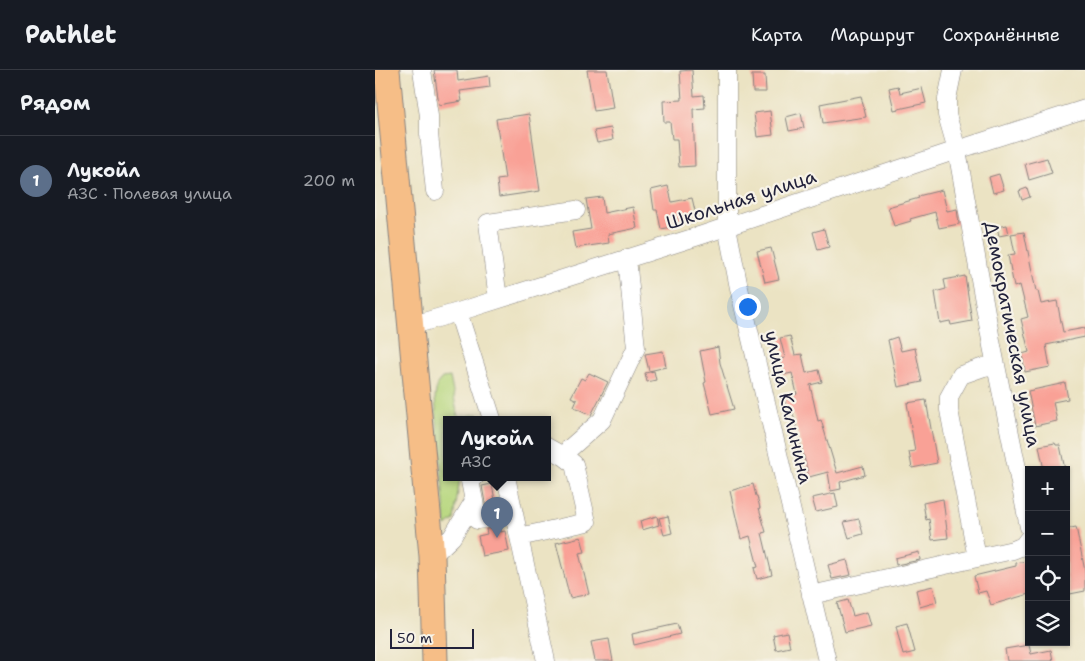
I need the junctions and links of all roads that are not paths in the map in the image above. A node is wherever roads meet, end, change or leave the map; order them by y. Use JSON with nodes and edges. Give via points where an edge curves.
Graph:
{"nodes":[{"id":1,"x":387,"y":70,"type":"edge"},
{"id":2,"x":422,"y":70,"type":"edge"},
{"id":3,"x":727,"y":70,"type":"edge"},
{"id":4,"x":953,"y":70,"type":"edge"},
{"id":5,"x":375,"y":71,"type":"edge"},
{"id":6,"x":1085,"y":110,"type":"edge"},
{"id":7,"x":393,"y":144,"type":"junction"},
{"id":8,"x":957,"y":150,"type":"junction"},
{"id":9,"x":435,"y":191,"type":"dead end"},
{"id":10,"x":576,"y":210,"type":"dead end"},
{"id":11,"x":727,"y":227,"type":"junction"},
{"id":12,"x":627,"y":258,"type":"junction"},
{"id":13,"x":498,"y":299,"type":"junction"},
{"id":14,"x":458,"y":312,"type":"junction"},
{"id":15,"x":410,"y":326,"type":"junction"},
{"id":16,"x":996,"y":364,"type":"junction"},
{"id":17,"x":491,"y":416,"type":"edge"},
{"id":18,"x":551,"y":448,"type":"edge"},
{"id":19,"x":565,"y":457,"type":"junction"},
{"id":20,"x":470,"y":481,"type":"edge"},
{"id":21,"x":507,"y":481,"type":"edge"},
{"id":22,"x":474,"y":501,"type":"junction"},
{"id":23,"x":1026,"y":511,"type":"edge"},
{"id":24,"x":513,"y":514,"type":"junction"},
{"id":25,"x":519,"y":538,"type":"junction"},
{"id":26,"x":1025,"y":543,"type":"edge"},
{"id":27,"x":432,"y":556,"type":"junction"},
{"id":28,"x":977,"y":558,"type":"junction"},
{"id":29,"x":811,"y":595,"type":"junction"},
{"id":30,"x":435,"y":661,"type":"edge"},
{"id":31,"x":547,"y":661,"type":"edge"},
{"id":32,"x":827,"y":661,"type":"edge"}],
"edges":[{"from":1,"to":7,"type":"highway"},
{"from":2,"to":9,"type":"street"},
{"from":3,"to":11,"type":"street","name":"улица Калинина"},
{"from":4,"to":8,"type":"street","name":"Демократическая улица","via":[[947,114]]},
{"from":5,"to":7,"type":"street"},
{"from":6,"to":8,"type":"street","name":"Школьная улица"},
{"from":7,"to":15,"type":"highway"},
{"from":8,"to":11,"type":"street","name":"Школьная улица"},
{"from":8,"to":16,"type":"street","name":"Демократическая улица"},
{"from":10,"to":13,"type":"street","via":[[487,223]]},
{"from":11,"to":12,"type":"street","name":"Школьная улица"},
{"from":11,"to":29,"type":"street","name":"улица Калинина"},
{"from":12,"to":13,"type":"street","name":"Школьная улица"},
{"from":12,"to":19,"type":"street","via":[[636,348],[602,420],[569,449]]},
{"from":13,"to":14,"type":"street","name":"Школьная улица"},
{"from":14,"to":15,"type":"street","name":"Школьная улица"},
{"from":14,"to":17,"type":"street"},
{"from":15,"to":27,"type":"highway"},
{"from":16,"to":23,"type":"street","name":"Демократическая улица"},
{"from":16,"to":28,"type":"street","via":[[961,376],[949,397]]},
{"from":18,"to":19,"type":"street"},
{"from":19,"to":25,"type":"street","via":[[574,464],[587,522]]},
{"from":20,"to":22,"type":"street"},
{"from":21,"to":24,"type":"street"},
{"from":22,"to":24,"type":"street","via":[[477,520]]},
{"from":22,"to":27,"type":"street","via":[[452,537]]},
{"from":24,"to":25,"type":"street"},
{"from":25,"to":31,"type":"street"},
{"from":26,"to":28,"type":"street"},
{"from":27,"to":30,"type":"highway"},
{"from":28,"to":29,"type":"street"},
{"from":29,"to":32,"type":"street","name":"улица Калинина"}]}
